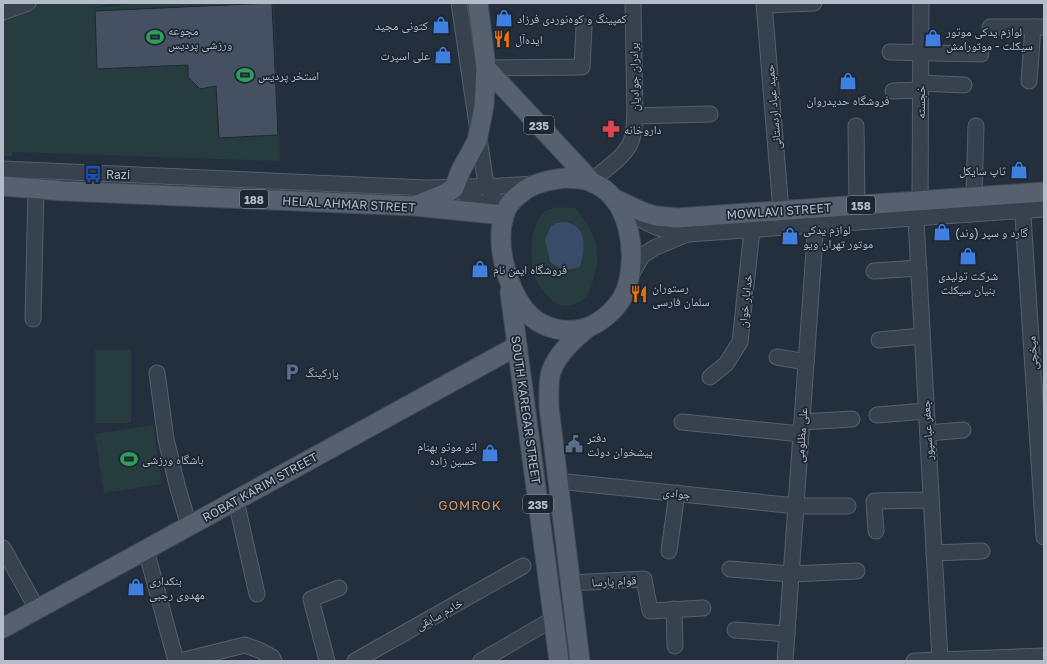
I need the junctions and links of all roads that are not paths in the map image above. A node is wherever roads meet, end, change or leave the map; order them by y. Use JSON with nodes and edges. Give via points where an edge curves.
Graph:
{"nodes":[{"id":1,"x":28,"y":3,"type":"edge"},
{"id":2,"x":459,"y":3,"type":"edge"},
{"id":3,"x":478,"y":3,"type":"edge"},
{"id":4,"x":633,"y":3,"type":"edge"},
{"id":5,"x":814,"y":3,"type":"edge"},
{"id":6,"x":920,"y":3,"type":"edge"},
{"id":7,"x":764,"y":4,"type":"edge"},
{"id":8,"x":3,"y":12,"type":"edge"},
{"id":9,"x":584,"y":27,"type":"dead end"},
{"id":10,"x":990,"y":27,"type":"dead end"},
{"id":11,"x":1038,"y":27,"type":"edge"},
{"id":12,"x":890,"y":52,"type":"dead end"},
{"id":13,"x":920,"y":52,"type":"junction"},
{"id":14,"x":981,"y":54,"type":"dead end"},
{"id":15,"x":486,"y":68,"type":"junction"},
{"id":16,"x":1029,"y":81,"type":"dead end"},
{"id":17,"x":964,"y":85,"type":"dead end"},
{"id":18,"x":920,"y":87,"type":"junction"},
{"id":19,"x":893,"y":91,"type":"dead end"},
{"id":20,"x":710,"y":114,"type":"dead end"},
{"id":21,"x":635,"y":116,"type":"junction"},
{"id":22,"x":856,"y":126,"type":"dead end"},
{"id":23,"x":976,"y":126,"type":"dead end"},
{"id":24,"x":3,"y":169,"type":"edge"},
{"id":25,"x":591,"y":181,"type":"junction"},
{"id":26,"x":538,"y":184,"type":"junction"},
{"id":27,"x":486,"y":185,"type":"junction"},
{"id":28,"x":3,"y":186,"type":"edge"},
{"id":29,"x":454,"y":188,"type":"junction"},
{"id":30,"x":36,"y":189,"type":"junction"},
{"id":31,"x":1044,"y":192,"type":"edge"},
{"id":32,"x":974,"y":197,"type":"junction"},
{"id":33,"x":612,"y":198,"type":"junction"},
{"id":34,"x":1022,"y":202,"type":"junction"},
{"id":35,"x":857,"y":205,"type":"junction"},
{"id":36,"x":414,"y":206,"type":"junction"},
{"id":37,"x":917,"y":207,"type":"junction"},
{"id":38,"x":1044,"y":209,"type":"edge"},
{"id":39,"x":781,"y":210,"type":"junction"},
{"id":40,"x":504,"y":215,"type":"junction"},
{"id":41,"x":817,"y":217,"type":"junction"},
{"id":42,"x":753,"y":221,"type":"junction"},
{"id":43,"x":687,"y":234,"type":"junction"},
{"id":44,"x":919,"y":268,"type":"junction"},
{"id":45,"x":874,"y":271,"type":"dead end"},
{"id":46,"x":630,"y":276,"type":"junction"},
{"id":47,"x":508,"y":278,"type":"junction"},
{"id":48,"x":33,"y":319,"type":"dead end"},
{"id":49,"x":587,"y":328,"type":"junction"},
{"id":50,"x":922,"y":336,"type":"junction"},
{"id":51,"x":879,"y":340,"type":"dead end"},
{"id":52,"x":518,"y":346,"type":"junction"},
{"id":53,"x":777,"y":356,"type":"dead end"},
{"id":54,"x":806,"y":362,"type":"junction"},
{"id":55,"x":157,"y":373,"type":"dead end"},
{"id":56,"x":710,"y":377,"type":"dead end"},
{"id":57,"x":926,"y":411,"type":"junction"},
{"id":58,"x":877,"y":415,"type":"dead end"},
{"id":59,"x":852,"y":419,"type":"dead end"},
{"id":60,"x":682,"y":422,"type":"dead end"},
{"id":61,"x":802,"y":428,"type":"junction"},
{"id":62,"x":963,"y":430,"type":"dead end"},
{"id":63,"x":928,"y":433,"type":"junction"},
{"id":64,"x":558,"y":481,"type":"junction"},
{"id":65,"x":677,"y":493,"type":"junction"},
{"id":66,"x":931,"y":500,"type":"junction"},
{"id":67,"x":236,"y":501,"type":"junction"},
{"id":68,"x":796,"y":506,"type":"junction"},
{"id":69,"x":848,"y":506,"type":"dead end"},
{"id":70,"x":189,"y":526,"type":"junction"},
{"id":71,"x":876,"y":530,"type":"dead end"},
{"id":72,"x":1044,"y":537,"type":"edge"},
{"id":73,"x":3,"y":548,"type":"edge"},
{"id":74,"x":146,"y":550,"type":"junction"},
{"id":75,"x":982,"y":551,"type":"dead end"},
{"id":76,"x":670,"y":552,"type":"dead end"},
{"id":77,"x":934,"y":553,"type":"junction"},
{"id":78,"x":523,"y":566,"type":"dead end"},
{"id":79,"x":730,"y":569,"type":"dead end"},
{"id":80,"x":857,"y":571,"type":"dead end"},
{"id":81,"x":791,"y":574,"type":"junction"},
{"id":82,"x":571,"y":584,"type":"junction"},
{"id":83,"x":340,"y":588,"type":"dead end"},
{"id":84,"x":257,"y":594,"type":"dead end"},
{"id":85,"x":703,"y":608,"type":"dead end"},
{"id":86,"x":37,"y":609,"type":"junction"},
{"id":87,"x":674,"y":609,"type":"junction"},
{"id":88,"x":553,"y":619,"type":"junction"},
{"id":89,"x":3,"y":628,"type":"edge"},
{"id":90,"x":735,"y":630,"type":"dead end"},
{"id":91,"x":787,"y":634,"type":"junction"},
{"id":92,"x":675,"y":646,"type":"dead end"},
{"id":93,"x":1044,"y":656,"type":"edge"},
{"id":94,"x":1015,"y":659,"type":"edge"},
{"id":95,"x":940,"y":660,"type":"junction"},
{"id":96,"x":978,"y":660,"type":"edge"},
{"id":97,"x":176,"y":661,"type":"edge"},
{"id":98,"x":180,"y":661,"type":"edge"},
{"id":99,"x":274,"y":661,"type":"edge"},
{"id":100,"x":327,"y":661,"type":"edge"},
{"id":101,"x":357,"y":661,"type":"edge"},
{"id":102,"x":481,"y":661,"type":"edge"},
{"id":103,"x":559,"y":661,"type":"edge"},
{"id":104,"x":580,"y":661,"type":"edge"},
{"id":105,"x":785,"y":661,"type":"edge"},
{"id":106,"x":914,"y":661,"type":"edge"}],
"edges":[{"from":1,"to":8,"type":"street"},
{"from":2,"to":27,"type":"street"},
{"from":3,"to":15,"type":"main road"},
{"from":4,"to":21,"type":"street","name":"برادران جوادیان"},
{"from":5,"to":7,"type":"street"},
{"from":6,"to":13,"type":"street","name":"خجسته"},
{"from":7,"to":39,"type":"street","name":"حمید عباد اردستانی"},
{"from":9,"to":15,"type":"street","via":[[582,67]]},
{"from":10,"to":11,"type":"street"},
{"from":11,"to":16,"type":"street"},
{"from":12,"to":13,"type":"street"},
{"from":13,"to":14,"type":"street"},
{"from":13,"to":18,"type":"street","name":"خجسته"},
{"from":15,"to":25,"type":"main road","number":"235"},
{"from":15,"to":29,"type":"main road","via":[[484,106],[477,141]]},
{"from":17,"to":18,"type":"street"},
{"from":18,"to":19,"type":"street"},
{"from":18,"to":37,"type":"street","name":"خجسته"},
{"from":20,"to":21,"type":"street"},
{"from":21,"to":25,"type":"street","name":"برادران جوادیان","via":[[632,138],[623,154]]},
{"from":22,"to":35,"type":"street"},
{"from":23,"to":32,"type":"street"},
{"from":24,"to":29,"type":"street"},
{"from":25,"to":26,"type":"main road","via":[[564,178]]},
{"from":25,"to":33,"type":"main road","via":[[602,187]]},
{"from":26,"to":27,"type":"street"},
{"from":26,"to":40,"type":"main road","via":[[519,194],[510,203]]},
{"from":27,"to":29,"type":"street"},
{"from":27,"to":40,"type":"street"},
{"from":28,"to":30,"type":"main road","name":"HELAL AHMAR STREET","number":"188"},
{"from":29,"to":36,"type":"main road"},
{"from":29,"to":40,"type":"street"},
{"from":30,"to":36,"type":"main road","name":"HELAL AHMAR STREET","number":"188"},
{"from":30,"to":48,"type":"street"},
{"from":31,"to":34,"type":"main road","name":"MOWLAVI STREET","number":"158"},
{"from":32,"to":34,"type":"main road","name":"MOWLAVI STREET","number":"158"},
{"from":32,"to":37,"type":"main road","name":"MOWLAVI STREET","number":"158"},
{"from":33,"to":42,"type":"main road","name":"MOWLAVI STREET","number":"158","via":[[656,216]]},
{"from":33,"to":43,"type":"street","via":[[644,222]]},
{"from":33,"to":46,"type":"main road","via":[[624,215],[630,238]]},
{"from":34,"to":37,"type":"street"},
{"from":34,"to":38,"type":"street"},
{"from":34,"to":72,"type":"street","name":"میخچی"},
{"from":35,"to":37,"type":"main road","name":"MOWLAVI STREET","number":"158"},
{"from":35,"to":41,"type":"main road","name":"MOWLAVI STREET","number":"158"},
{"from":36,"to":40,"type":"main road","name":"HELAL AHMAR STREET","number":"188"},
{"from":37,"to":41,"type":"street"},
{"from":37,"to":44,"type":"street","name":"جعفر عباسپور"},
{"from":39,"to":41,"type":"main road","name":"MOWLAVI STREET","number":"158"},
{"from":39,"to":42,"type":"main road","name":"MOWLAVI STREET","number":"158"},
{"from":40,"to":47,"type":"main road","via":[[502,246]]},
{"from":41,"to":42,"type":"street"},
{"from":41,"to":54,"type":"street","name":"علی مظلومی"},
{"from":42,"to":43,"type":"street"},
{"from":42,"to":56,"type":"street","name":"خدایار خوان","via":[[751,304],[740,342],[726,364]]},
{"from":43,"to":46,"type":"street","via":[[642,256]]},
{"from":44,"to":45,"type":"street"},
{"from":44,"to":50,"type":"street","name":"جعفر عباسپور"},
{"from":46,"to":49,"type":"main road","via":[[625,292],[616,307],[608,316]]},
{"from":47,"to":49,"type":"main road","via":[[525,310],[534,319],[565,331]]},
{"from":47,"to":52,"type":"main road","name":"SOUTH KAREGAR STREET","number":"235"},
{"from":49,"to":64,"type":"main road","name":"SOUTH KAREGAR STREET","number":"235","via":[[570,343],[551,373],[548,407]]},
{"from":50,"to":51,"type":"street"},
{"from":50,"to":57,"type":"street","name":"جعفر عباسپور"},
{"from":52,"to":67,"type":"main road","name":"ROBAT KARIM STREET"},
{"from":52,"to":88,"type":"main road","name":"SOUTH KAREGAR STREET","number":"235"},
{"from":53,"to":54,"type":"street"},
{"from":54,"to":61,"type":"street","name":"علی مظلومی"},
{"from":55,"to":70,"type":"street","via":[[166,439]]},
{"from":57,"to":58,"type":"street"},
{"from":57,"to":63,"type":"street","name":"جعفر عباسپور"},
{"from":59,"to":61,"type":"street"},
{"from":60,"to":61,"type":"street"},
{"from":61,"to":68,"type":"street","name":"علی مظلومی"},
{"from":62,"to":63,"type":"street"},
{"from":63,"to":66,"type":"street","name":"جعفر عباسپور"},
{"from":64,"to":65,"type":"street","name":"جوادی"},
{"from":64,"to":82,"type":"main road","name":"SOUTH KAREGAR STREET","number":"235"},
{"from":65,"to":68,"type":"street","name":"جوادی"},
{"from":65,"to":76,"type":"street"},
{"from":66,"to":71,"type":"street","via":[[874,501]]},
{"from":66,"to":77,"type":"street","name":"جعفر عباسپور"},
{"from":67,"to":70,"type":"main road","name":"ROBAT KARIM STREET"},
{"from":67,"to":84,"type":"street"},
{"from":68,"to":69,"type":"street","name":"جوادی"},
{"from":68,"to":81,"type":"street","name":"علی مظلومی"},
{"from":70,"to":74,"type":"main road","name":"ROBAT KARIM STREET"},
{"from":73,"to":86,"type":"street"},
{"from":74,"to":86,"type":"main road","name":"ROBAT KARIM STREET"},
{"from":74,"to":97,"type":"street"},
{"from":75,"to":77,"type":"street"},
{"from":77,"to":95,"type":"street","name":"جعفر عباسپور"},
{"from":78,"to":101,"type":"street","name":"خادم سابقی"},
{"from":79,"to":81,"type":"street"},
{"from":80,"to":81,"type":"street"},
{"from":81,"to":91,"type":"street","name":"علی مظلومی"},
{"from":82,"to":87,"type":"street","name":"قوام پارسا","via":[[644,580],[650,611]]},
{"from":82,"to":104,"type":"main road","name":"SOUTH KAREGAR STREET","number":"235"},
{"from":83,"to":100,"type":"street","via":[[311,599]]},
{"from":85,"to":87,"type":"street","name":"قوام پارسا"},
{"from":86,"to":89,"type":"main road","name":"ROBAT KARIM STREET"},
{"from":87,"to":92,"type":"street"},
{"from":88,"to":102,"type":"street"},
{"from":88,"to":103,"type":"main road","name":"SOUTH KAREGAR STREET","number":"235"},
{"from":90,"to":91,"type":"street"},
{"from":91,"to":105,"type":"street","name":"علی مظلومی"},
{"from":93,"to":94,"type":"street"},
{"from":94,"to":96,"type":"street"},
{"from":95,"to":96,"type":"street"},
{"from":95,"to":106,"type":"street"},
{"from":98,"to":99,"type":"street","via":[[245,645],[272,657]]}]}
